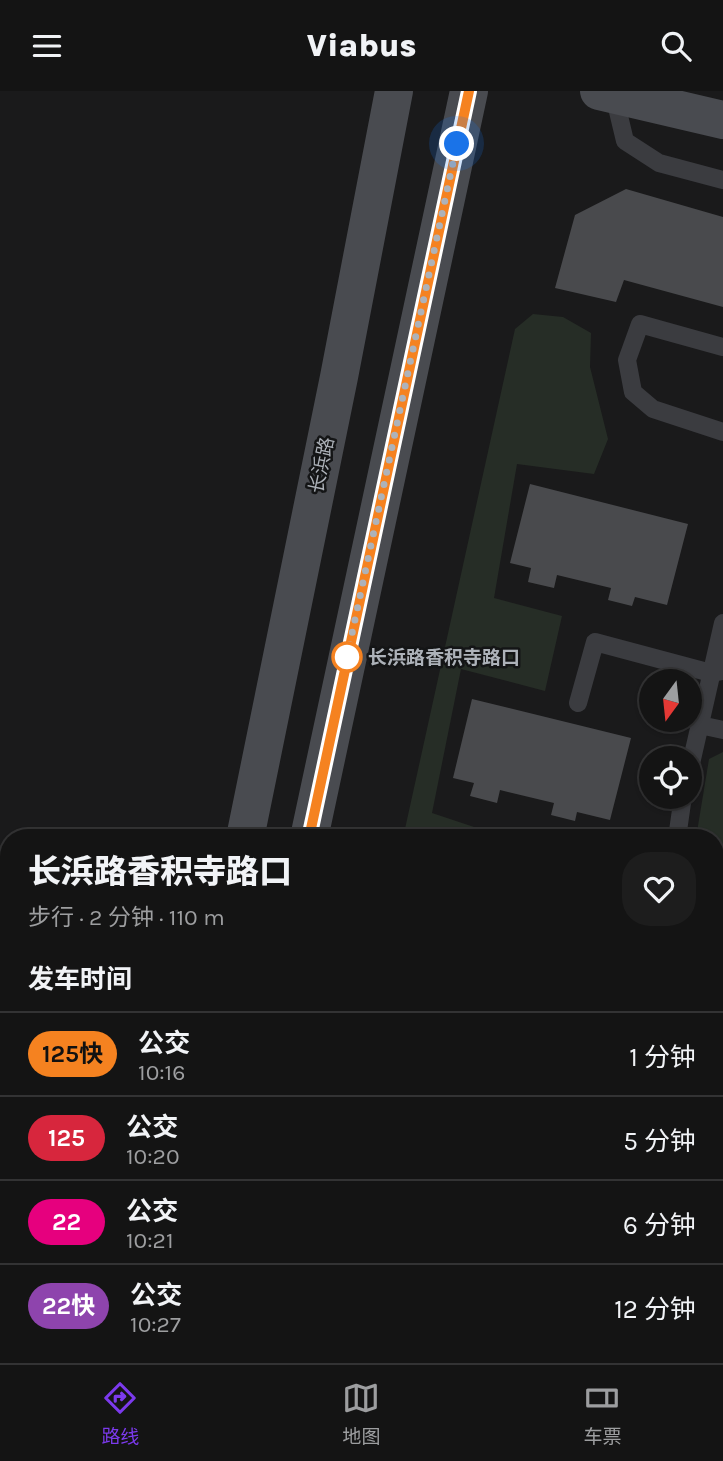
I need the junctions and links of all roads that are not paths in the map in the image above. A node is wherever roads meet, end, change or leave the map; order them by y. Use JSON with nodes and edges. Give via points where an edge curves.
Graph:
{"nodes":[{"id":1,"x":394,"y":91,"type":"edge"},
{"id":2,"x":469,"y":91,"type":"edge"},
{"id":3,"x":607,"y":93,"type":"edge"},
{"id":4,"x":723,"y":120,"type":"edge"},
{"id":5,"x":723,"y":180,"type":"edge"},
{"id":6,"x":723,"y":347,"type":"edge"},
{"id":7,"x":723,"y":432,"type":"edge"},
{"id":8,"x":723,"y":623,"type":"edge"},
{"id":9,"x":717,"y":672,"type":"edge"},
{"id":10,"x":578,"y":703,"type":"dead end"},
{"id":11,"x":702,"y":719,"type":"edge"},
{"id":12,"x":702,"y":725,"type":"edge"},
{"id":13,"x":723,"y":730,"type":"edge"},
{"id":14,"x":681,"y":809,"type":"edge"},
{"id":15,"x":248,"y":829,"type":"edge"},
{"id":16,"x":311,"y":829,"type":"edge"},
{"id":17,"x":678,"y":829,"type":"edge"}],
"edges":[{"from":1,"to":15,"type":"main road","name":"长浜路"},
{"from":2,"to":16,"type":"main road"},
{"from":3,"to":4,"type":"main road"},
{"from":3,"to":5,"type":"lane","via":[[625,141],[659,163]]},
{"from":6,"to":7,"type":"lane","via":[[640,324],[626,360],[633,392],[653,409]]},
{"from":8,"to":9,"type":"lane"},
{"from":9,"to":10,"type":"lane","via":[[594,642]]},
{"from":9,"to":11,"type":"lane"},
{"from":12,"to":13,"type":"lane"},
{"from":14,"to":17,"type":"lane"}]}
